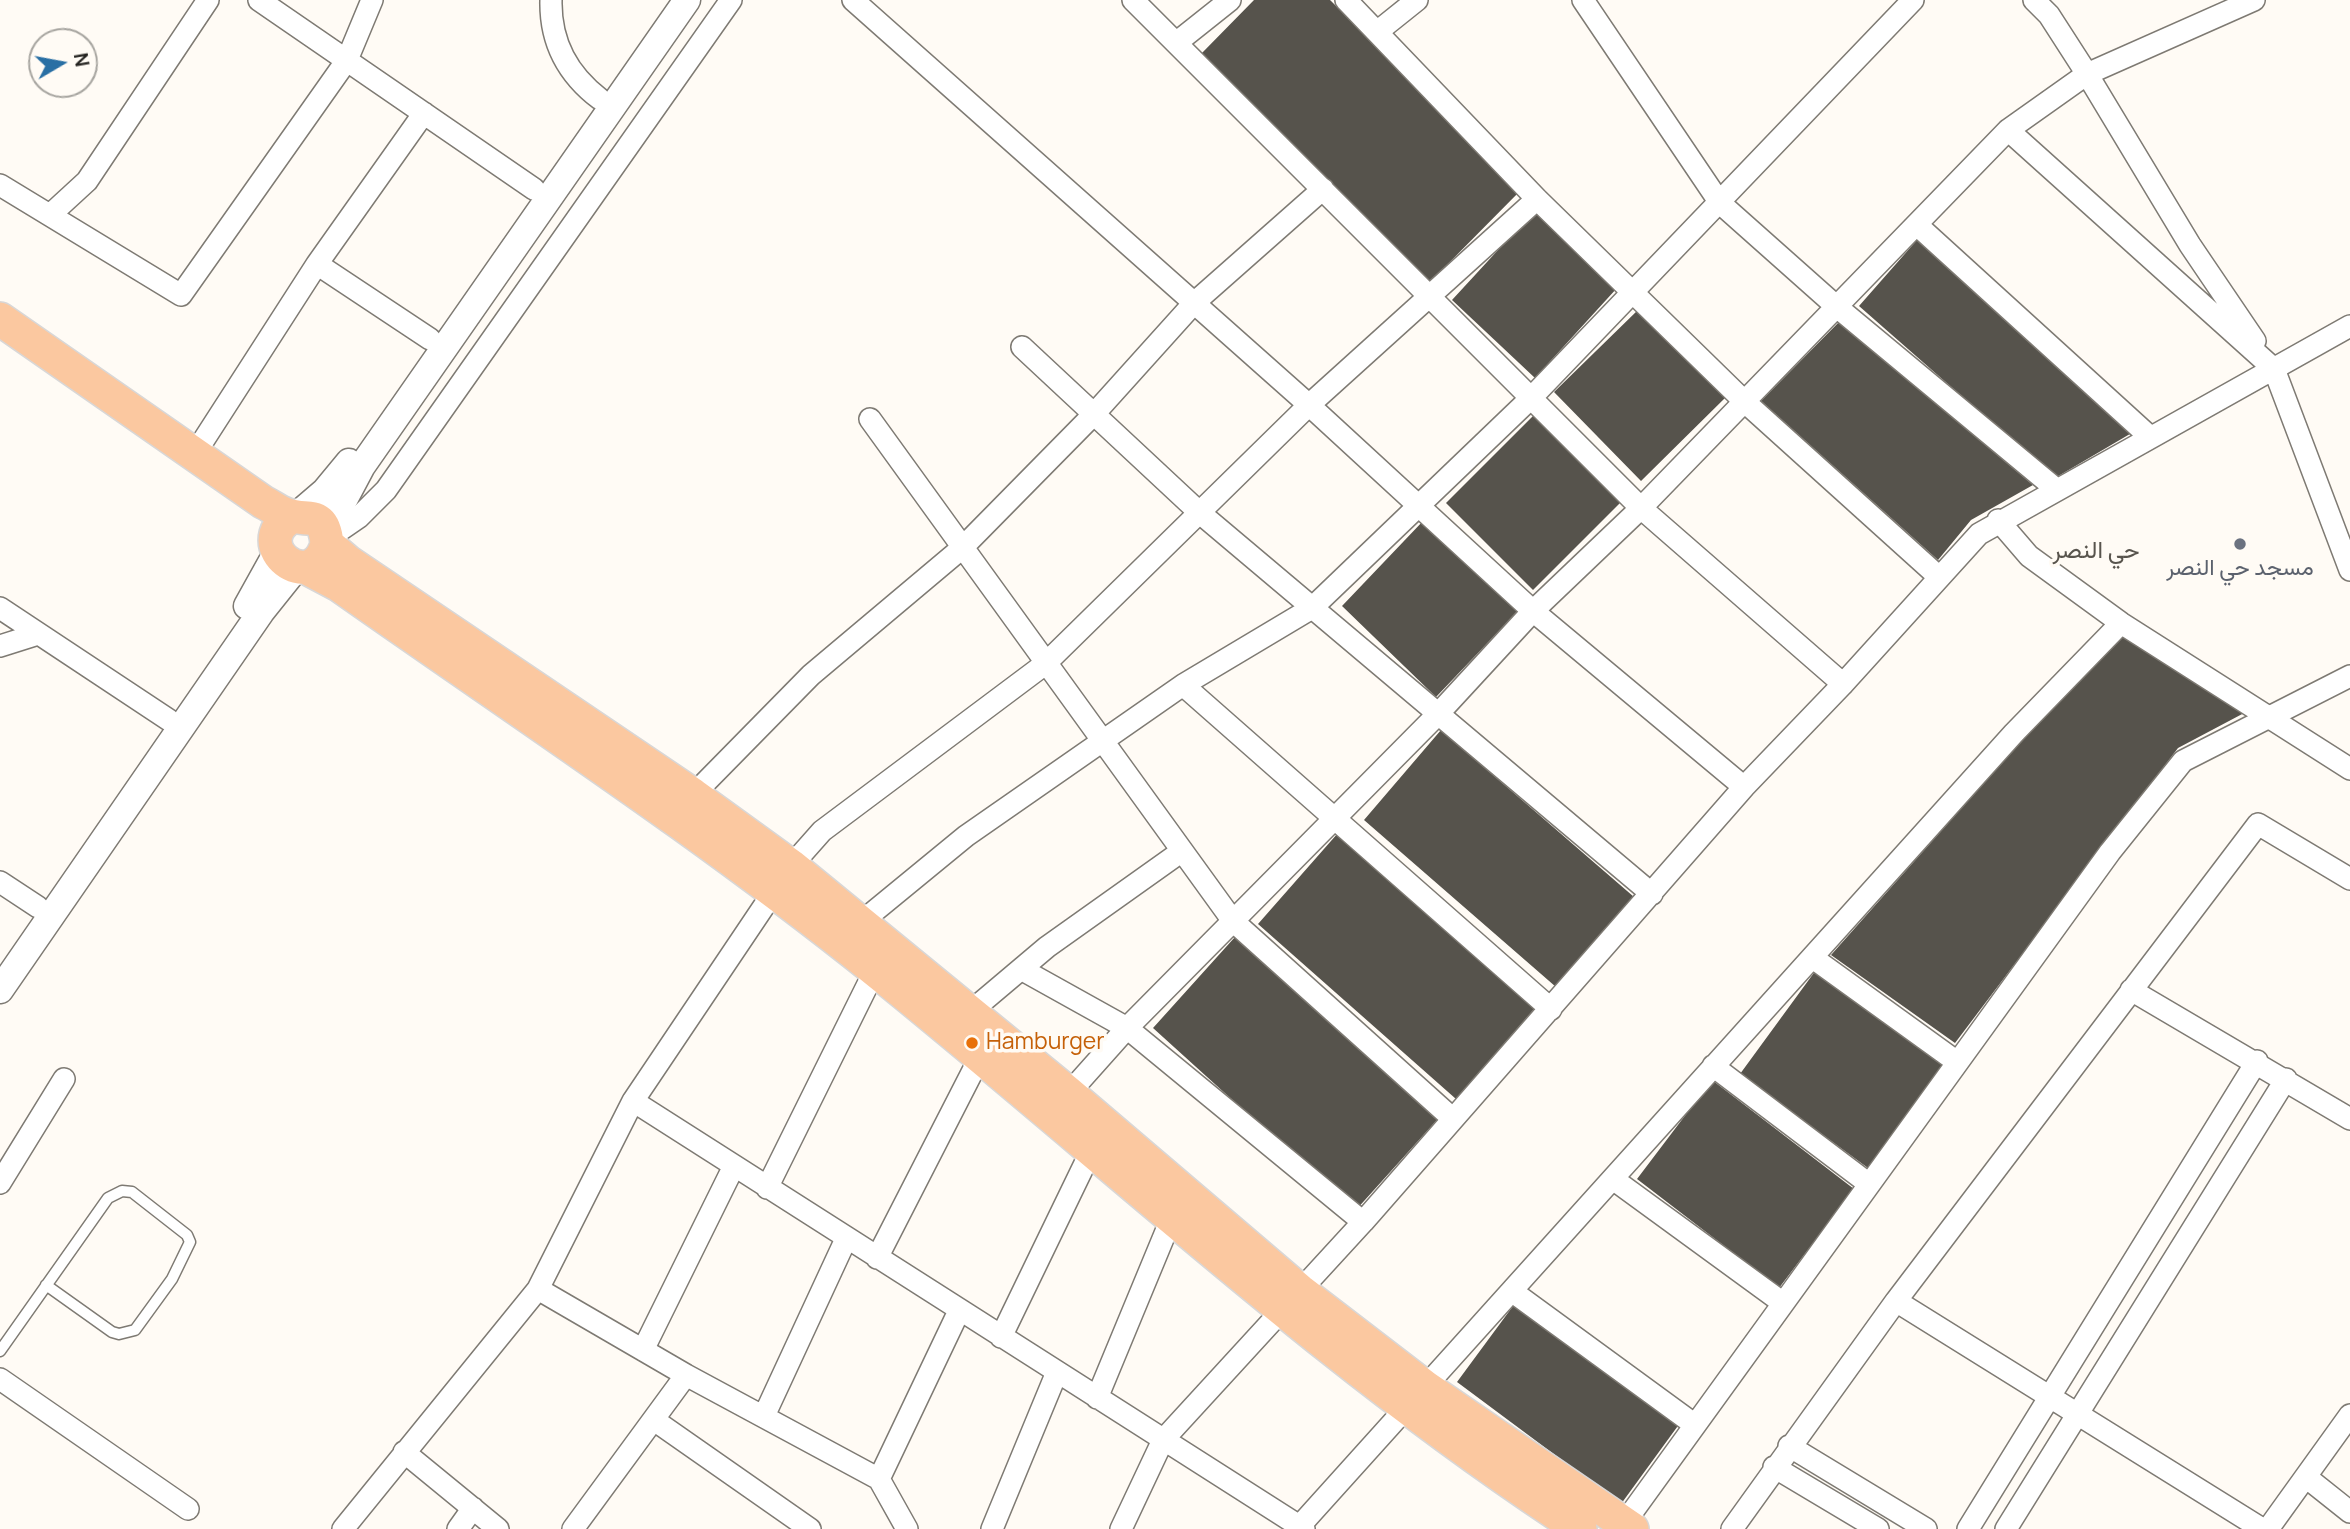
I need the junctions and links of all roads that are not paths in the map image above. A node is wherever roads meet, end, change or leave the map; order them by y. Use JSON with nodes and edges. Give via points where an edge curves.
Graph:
{"nodes":[{"id":1,"x":208,"y":0,"type":"edge"},
{"id":2,"x":260,"y":0,"type":"edge"},
{"id":3,"x":372,"y":0,"type":"edge"},
{"id":4,"x":551,"y":0,"type":"edge"},
{"id":5,"x":669,"y":0,"type":"edge"},
{"id":6,"x":687,"y":0,"type":"edge"},
{"id":7,"x":731,"y":0,"type":"edge"},
{"id":8,"x":853,"y":0,"type":"edge"},
{"id":9,"x":1133,"y":0,"type":"edge"},
{"id":10,"x":1230,"y":0,"type":"edge"},
{"id":11,"x":1346,"y":0,"type":"edge"},
{"id":12,"x":1417,"y":0,"type":"edge"},
{"id":13,"x":1583,"y":0,"type":"edge"},
{"id":14,"x":1913,"y":0,"type":"edge"},
{"id":15,"x":2254,"y":0,"type":"edge"},
{"id":16,"x":2046,"y":5,"type":"edge"},
{"id":17,"x":1377,"y":32,"type":"junction"},
{"id":18,"x":1176,"y":43,"type":"junction"},
{"id":19,"x":347,"y":60,"type":"junction"},
{"id":20,"x":2087,"y":74,"type":"junction"},
{"id":21,"x":600,"y":99,"type":"junction"},
{"id":22,"x":424,"y":113,"type":"junction"},
{"id":23,"x":2008,"y":130,"type":"junction"},
{"id":24,"x":0,"y":185,"type":"edge"},
{"id":25,"x":534,"y":189,"type":"junction"},
{"id":26,"x":1323,"y":189,"type":"junction"},
{"id":27,"x":1538,"y":199,"type":"junction"},
{"id":28,"x":1720,"y":203,"type":"junction"},
{"id":29,"x":50,"y":215,"type":"junction"},
{"id":30,"x":1916,"y":225,"type":"junction"},
{"id":31,"x":317,"y":264,"type":"junction"},
{"id":32,"x":1634,"y":293,"type":"junction"},
{"id":33,"x":1432,"y":298,"type":"junction"},
{"id":34,"x":1194,"y":303,"type":"junction"},
{"id":35,"x":1837,"y":307,"type":"junction"},
{"id":36,"x":0,"y":319,"type":"edge"},
{"id":37,"x":2350,"y":326,"type":"edge"},
{"id":38,"x":430,"y":339,"type":"junction"},
{"id":39,"x":0,"y":343,"type":"edge"},
{"id":40,"x":1022,"y":347,"type":"dead end"},
{"id":41,"x":2274,"y":369,"type":"junction"},
{"id":42,"x":1532,"y":397,"type":"junction"},
{"id":43,"x":1745,"y":402,"type":"junction"},
{"id":44,"x":1309,"y":405,"type":"junction"},
{"id":45,"x":1094,"y":414,"type":"junction"},
{"id":46,"x":870,"y":419,"type":"dead end"},
{"id":47,"x":2150,"y":437,"type":"junction"},
{"id":48,"x":194,"y":455,"type":"junction"},
{"id":49,"x":2056,"y":489,"type":"junction"},
{"id":50,"x":1419,"y":507,"type":"junction"},
{"id":51,"x":1641,"y":508,"type":"junction"},
{"id":52,"x":1200,"y":513,"type":"junction"},
{"id":53,"x":1998,"y":520,"type":"junction"},
{"id":54,"x":303,"y":542,"type":"junction"},
{"id":55,"x":962,"y":548,"type":"junction"},
{"id":56,"x":2350,"y":570,"type":"edge"},
{"id":57,"x":1940,"y":577,"type":"junction"},
{"id":58,"x":0,"y":608,"type":"edge"},
{"id":59,"x":1312,"y":608,"type":"junction"},
{"id":60,"x":1532,"y":611,"type":"junction"},
{"id":61,"x":2121,"y":623,"type":"junction"},
{"id":62,"x":38,"y":634,"type":"junction"},
{"id":63,"x":0,"y":646,"type":"edge"},
{"id":64,"x":452,"y":649,"type":"junction"},
{"id":65,"x":1045,"y":664,"type":"junction"},
{"id":66,"x":2350,"y":676,"type":"edge"},
{"id":67,"x":1843,"y":684,"type":"junction"},
{"id":68,"x":1183,"y":685,"type":"junction"},
{"id":69,"x":1438,"y":714,"type":"junction"},
{"id":70,"x":2271,"y":717,"type":"junction"},
{"id":71,"x":169,"y":720,"type":"junction"},
{"id":72,"x":1102,"y":743,"type":"junction"},
{"id":73,"x":2350,"y":769,"type":"edge"},
{"id":74,"x":1744,"y":787,"type":"junction"},
{"id":75,"x":693,"y":795,"type":"junction"},
{"id":76,"x":1333,"y":820,"type":"junction"},
{"id":77,"x":1182,"y":851,"type":"junction"},
{"id":78,"x":783,"y":879,"type":"junction"},
{"id":79,"x":2350,"y":879,"type":"edge"},
{"id":80,"x":0,"y":882,"type":"edge"},
{"id":81,"x":1652,"y":894,"type":"junction"},
{"id":82,"x":38,"y":907,"type":"junction"},
{"id":83,"x":1233,"y":921,"type":"junction"},
{"id":84,"x":860,"y":922,"type":"junction"},
{"id":85,"x":1813,"y":958,"type":"junction"},
{"id":86,"x":0,"y":962,"type":"edge"},
{"id":87,"x":1020,"y":969,"type":"junction"},
{"id":88,"x":875,"y":970,"type":"junction"},
{"id":89,"x":0,"y":990,"type":"edge"},
{"id":90,"x":2131,"y":990,"type":"junction"},
{"id":91,"x":1551,"y":1009,"type":"junction"},
{"id":92,"x":970,"y":1012,"type":"junction"},
{"id":93,"x":1128,"y":1028,"type":"junction"},
{"id":94,"x":980,"y":1057,"type":"junction"},
{"id":95,"x":1957,"y":1062,"type":"junction"},
{"id":96,"x":2257,"y":1062,"type":"junction"},
{"id":97,"x":1713,"y":1066,"type":"junction"},
{"id":98,"x":64,"y":1079,"type":"dead end"},
{"id":99,"x":2286,"y":1079,"type":"junction"},
{"id":100,"x":633,"y":1101,"type":"junction"},
{"id":101,"x":1059,"y":1104,"type":"junction"},
{"id":102,"x":1453,"y":1119,"type":"junction"},
{"id":103,"x":2350,"y":1119,"type":"edge"},
{"id":104,"x":1092,"y":1149,"type":"junction"},
{"id":105,"x":734,"y":1166,"type":"junction"},
{"id":106,"x":2,"y":1176,"type":"edge"},
{"id":107,"x":1613,"y":1179,"type":"junction"},
{"id":108,"x":1869,"y":1184,"type":"junction"},
{"id":109,"x":767,"y":1188,"type":"junction"},
{"id":110,"x":1172,"y":1217,"type":"junction"},
{"id":111,"x":1363,"y":1222,"type":"junction"},
{"id":112,"x":846,"y":1239,"type":"junction"},
{"id":113,"x":877,"y":1258,"type":"junction"},
{"id":114,"x":46,"y":1285,"type":"junction"},
{"id":115,"x":538,"y":1289,"type":"junction"},
{"id":116,"x":1513,"y":1292,"type":"junction"},
{"id":117,"x":1291,"y":1301,"type":"junction"},
{"id":118,"x":1896,"y":1301,"type":"junction"},
{"id":119,"x":1783,"y":1303,"type":"junction"},
{"id":120,"x":959,"y":1311,"type":"junction"},
{"id":121,"x":1001,"y":1337,"type":"junction"},
{"id":122,"x":643,"y":1350,"type":"junction"},
{"id":123,"x":0,"y":1351,"type":"edge"},
{"id":124,"x":1057,"y":1372,"type":"junction"},
{"id":125,"x":686,"y":1375,"type":"junction"},
{"id":126,"x":0,"y":1379,"type":"edge"},
{"id":127,"x":2049,"y":1395,"type":"junction"},
{"id":128,"x":1097,"y":1398,"type":"junction"},
{"id":129,"x":1416,"y":1398,"type":"junction"},
{"id":130,"x":2079,"y":1413,"type":"junction"},
{"id":131,"x":2350,"y":1415,"type":"edge"},
{"id":132,"x":764,"y":1416,"type":"junction"},
{"id":133,"x":654,"y":1420,"type":"junction"},
{"id":134,"x":1695,"y":1425,"type":"junction"},
{"id":135,"x":1163,"y":1440,"type":"junction"},
{"id":136,"x":1789,"y":1447,"type":"junction"},
{"id":137,"x":404,"y":1452,"type":"junction"},
{"id":138,"x":1774,"y":1467,"type":"junction"},
{"id":139,"x":2306,"y":1478,"type":"junction"},
{"id":140,"x":880,"y":1479,"type":"junction"},
{"id":141,"x":473,"y":1508,"type":"junction"},
{"id":142,"x":188,"y":1509,"type":"dead end"},
{"id":143,"x":2350,"y":1512,"type":"edge"},
{"id":144,"x":1625,"y":1527,"type":"edge"},
{"id":145,"x":1300,"y":1528,"type":"edge"},
{"id":146,"x":343,"y":1529,"type":"edge"},
{"id":147,"x":458,"y":1529,"type":"edge"},
{"id":148,"x":498,"y":1529,"type":"edge"},
{"id":149,"x":573,"y":1529,"type":"edge"},
{"id":150,"x":810,"y":1529,"type":"edge"},
{"id":151,"x":907,"y":1529,"type":"edge"},
{"id":152,"x":992,"y":1529,"type":"edge"},
{"id":153,"x":1121,"y":1529,"type":"edge"},
{"id":154,"x":1580,"y":1529,"type":"edge"},
{"id":155,"x":1732,"y":1529,"type":"edge"},
{"id":156,"x":1878,"y":1529,"type":"edge"},
{"id":157,"x":1926,"y":1529,"type":"edge"},
{"id":158,"x":1968,"y":1529,"type":"edge"},
{"id":159,"x":2006,"y":1529,"type":"edge"},
{"id":160,"x":2262,"y":1529,"type":"edge"},
{"id":161,"x":2268,"y":1529,"type":"edge"}],
"edges":[{"from":1,"to":29,"type":"street","via":[[87,181]]},
{"from":2,"to":19,"type":"street"},
{"from":3,"to":19,"type":"street"},
{"from":4,"to":21,"type":"street","via":[[554,36],[561,54],[584,87]]},
{"from":5,"to":21,"type":"street"},
{"from":6,"to":54,"type":"street","via":[[362,466]]},
{"from":7,"to":54,"type":"street","via":[[386,490],[359,517]]},
{"from":8,"to":34,"type":"street"},
{"from":9,"to":18,"type":"street"},
{"from":10,"to":18,"type":"street"},
{"from":11,"to":17,"type":"street"},
{"from":12,"to":17,"type":"street"},
{"from":13,"to":28,"type":"street"},
{"from":14,"to":28,"type":"street"},
{"from":15,"to":20,"type":"street"},
{"from":16,"to":20,"type":"street"},
{"from":17,"to":27,"type":"street"},
{"from":18,"to":26,"type":"street"},
{"from":19,"to":22,"type":"street"},
{"from":19,"to":29,"type":"street","via":[[181,295]]},
{"from":20,"to":23,"type":"street"},
{"from":20,"to":41,"type":"street","via":[[2190,245]]},
{"from":21,"to":25,"type":"street"},
{"from":22,"to":25,"type":"street"},
{"from":22,"to":31,"type":"street"},
{"from":23,"to":30,"type":"street"},
{"from":23,"to":41,"type":"street"},
{"from":24,"to":29,"type":"street"},
{"from":25,"to":38,"type":"street"},
{"from":26,"to":33,"type":"street"},
{"from":26,"to":34,"type":"street"},
{"from":27,"to":32,"type":"street"},
{"from":27,"to":33,"type":"street"},
{"from":28,"to":32,"type":"street"},
{"from":28,"to":35,"type":"street"},
{"from":30,"to":35,"type":"street"},
{"from":30,"to":47,"type":"street"},
{"from":31,"to":38,"type":"street"},
{"from":31,"to":48,"type":"street"},
{"from":32,"to":42,"type":"street"},
{"from":32,"to":43,"type":"street"},
{"from":33,"to":42,"type":"street"},
{"from":33,"to":44,"type":"street"},
{"from":34,"to":44,"type":"street"},
{"from":34,"to":45,"type":"street"},
{"from":35,"to":43,"type":"street"},
{"from":35,"to":49,"type":"street"},
{"from":36,"to":48,"type":"main road"},
{"from":37,"to":41,"type":"street"},
{"from":38,"to":54,"type":"street","via":[[338,478]]},
{"from":39,"to":54,"type":"main road","via":[[261,526]]},
{"from":40,"to":45,"type":"street"},
{"from":41,"to":47,"type":"street"},
{"from":41,"to":56,"type":"street"},
{"from":42,"to":50,"type":"street"},
{"from":42,"to":51,"type":"street"},
{"from":43,"to":51,"type":"street"},
{"from":43,"to":57,"type":"street"},
{"from":44,"to":50,"type":"street"},
{"from":44,"to":52,"type":"street"},
{"from":45,"to":52,"type":"street"},
{"from":45,"to":55,"type":"street"},
{"from":46,"to":55,"type":"street"},
{"from":47,"to":49,"type":"street"},
{"from":48,"to":54,"type":"main road"},
{"from":49,"to":53,"type":"street"},
{"from":50,"to":59,"type":"street"},
{"from":50,"to":60,"type":"street"},
{"from":51,"to":60,"type":"street"},
{"from":51,"to":67,"type":"street"},
{"from":52,"to":59,"type":"street"},
{"from":52,"to":65,"type":"street"},
{"from":53,"to":57,"type":"street"},
{"from":53,"to":61,"type":"street","via":[[2029,556]]},
{"from":54,"to":64,"type":"main road","via":[[339,585]]},
{"from":54,"to":71,"type":"street","via":[[252,599]]},
{"from":54,"to":89,"type":"street","via":[[261,612]]},
{"from":55,"to":65,"type":"street"},
{"from":55,"to":75,"type":"street","via":[[811,675]]},
{"from":57,"to":67,"type":"street"},
{"from":58,"to":62,"type":"street"},
{"from":59,"to":68,"type":"street"},
{"from":59,"to":69,"type":"street"},
{"from":60,"to":69,"type":"street"},
{"from":60,"to":74,"type":"street"},
{"from":61,"to":70,"type":"street"},
{"from":61,"to":85,"type":"street","via":[[2014,733]]},
{"from":62,"to":63,"type":"street"},
{"from":62,"to":71,"type":"street"},
{"from":64,"to":75,"type":"main road"},
{"from":64,"to":78,"type":"main road"},
{"from":65,"to":72,"type":"street"},
{"from":65,"to":78,"type":"street","via":[[822,831]]},
{"from":66,"to":70,"type":"street"},
{"from":67,"to":74,"type":"street"},
{"from":68,"to":72,"type":"street"},
{"from":68,"to":76,"type":"street"},
{"from":69,"to":76,"type":"street"},
{"from":69,"to":81,"type":"street"},
{"from":70,"to":73,"type":"street"},
{"from":70,"to":95,"type":"street","via":[[2183,761],[2110,852]]},
{"from":71,"to":82,"type":"street"},
{"from":72,"to":77,"type":"street"},
{"from":72,"to":84,"type":"street","via":[[966,835]]},
{"from":74,"to":81,"type":"street"},
{"from":75,"to":78,"type":"main road"},
{"from":76,"to":83,"type":"street"},
{"from":76,"to":91,"type":"street"},
{"from":77,"to":83,"type":"street"},
{"from":77,"to":87,"type":"street"},
{"from":78,"to":84,"type":"main road"},
{"from":78,"to":88,"type":"main road"},
{"from":78,"to":100,"type":"street"},
{"from":79,"to":90,"type":"street","via":[[2258,824]]},
{"from":80,"to":82,"type":"street"},
{"from":81,"to":91,"type":"street"},
{"from":82,"to":86,"type":"street"},
{"from":83,"to":93,"type":"street"},
{"from":83,"to":102,"type":"street"},
{"from":84,"to":92,"type":"main road"},
{"from":85,"to":95,"type":"street"},
{"from":85,"to":97,"type":"street"},
{"from":87,"to":92,"type":"street"},
{"from":87,"to":93,"type":"street"},
{"from":88,"to":94,"type":"main road"},
{"from":88,"to":109,"type":"street"},
{"from":90,"to":96,"type":"street"},
{"from":90,"to":118,"type":"street"},
{"from":91,"to":102,"type":"street"},
{"from":92,"to":101,"type":"main road"},
{"from":93,"to":101,"type":"street"},
{"from":93,"to":111,"type":"street"},
{"from":94,"to":101,"type":"main road"},
{"from":94,"to":113,"type":"street"},
{"from":95,"to":108,"type":"street"},
{"from":96,"to":99,"type":"street"},
{"from":96,"to":127,"type":"street"},
{"from":97,"to":107,"type":"street"},
{"from":97,"to":108,"type":"street"},
{"from":98,"to":106,"type":"street"},
{"from":99,"to":103,"type":"street"},
{"from":99,"to":130,"type":"street"},
{"from":100,"to":105,"type":"street"},
{"from":100,"to":115,"type":"street"},
{"from":101,"to":104,"type":"main road"},
{"from":101,"to":117,"type":"main road"},
{"from":102,"to":111,"type":"street"},
{"from":104,"to":110,"type":"main road"},
{"from":104,"to":121,"type":"street"},
{"from":105,"to":109,"type":"street"},
{"from":105,"to":122,"type":"street"},
{"from":107,"to":116,"type":"street"},
{"from":107,"to":119,"type":"street"},
{"from":108,"to":119,"type":"street"},
{"from":109,"to":112,"type":"street"},
{"from":110,"to":117,"type":"main road"},
{"from":110,"to":128,"type":"street"},
{"from":111,"to":117,"type":"street"},
{"from":112,"to":113,"type":"street"},
{"from":112,"to":132,"type":"street"},
{"from":113,"to":120,"type":"street"},
{"from":114,"to":114,"type":"lane","via":[[115,1193],[132,1192],[190,1242],[172,1279],[135,1329],[127,1333],[112,1332]]},
{"from":114,"to":123,"type":"lane"},
{"from":115,"to":122,"type":"street"},
{"from":115,"to":137,"type":"street"},
{"from":116,"to":129,"type":"street"},
{"from":116,"to":134,"type":"street"},
{"from":117,"to":129,"type":"main road"},
{"from":117,"to":135,"type":"street"},
{"from":118,"to":127,"type":"street"},
{"from":118,"to":136,"type":"street"},
{"from":119,"to":134,"type":"street"},
{"from":120,"to":121,"type":"street"},
{"from":120,"to":140,"type":"street"},
{"from":121,"to":124,"type":"street"},
{"from":122,"to":125,"type":"street"},
{"from":124,"to":128,"type":"street"},
{"from":124,"to":152,"type":"street"},
{"from":125,"to":132,"type":"street"},
{"from":125,"to":133,"type":"street"},
{"from":126,"to":142,"type":"street"},
{"from":127,"to":130,"type":"street"},
{"from":127,"to":158,"type":"street"},
{"from":128,"to":135,"type":"street"},
{"from":129,"to":144,"type":"main road"},
{"from":129,"to":145,"type":"street"},
{"from":129,"to":154,"type":"main road"},
{"from":130,"to":159,"type":"street"},
{"from":130,"to":160,"type":"street"},
{"from":131,"to":139,"type":"street"},
{"from":132,"to":140,"type":"street"},
{"from":133,"to":149,"type":"street"},
{"from":133,"to":150,"type":"street"},
{"from":134,"to":144,"type":"street"},
{"from":135,"to":145,"type":"street"},
{"from":135,"to":153,"type":"street"},
{"from":136,"to":138,"type":"street"},
{"from":136,"to":157,"type":"street"},
{"from":137,"to":141,"type":"street"},
{"from":137,"to":146,"type":"street"},
{"from":138,"to":155,"type":"street"},
{"from":138,"to":156,"type":"street"},
{"from":139,"to":143,"type":"street"},
{"from":139,"to":161,"type":"street"},
{"from":140,"to":151,"type":"street"},
{"from":141,"to":147,"type":"street"},
{"from":141,"to":148,"type":"street"}]}
